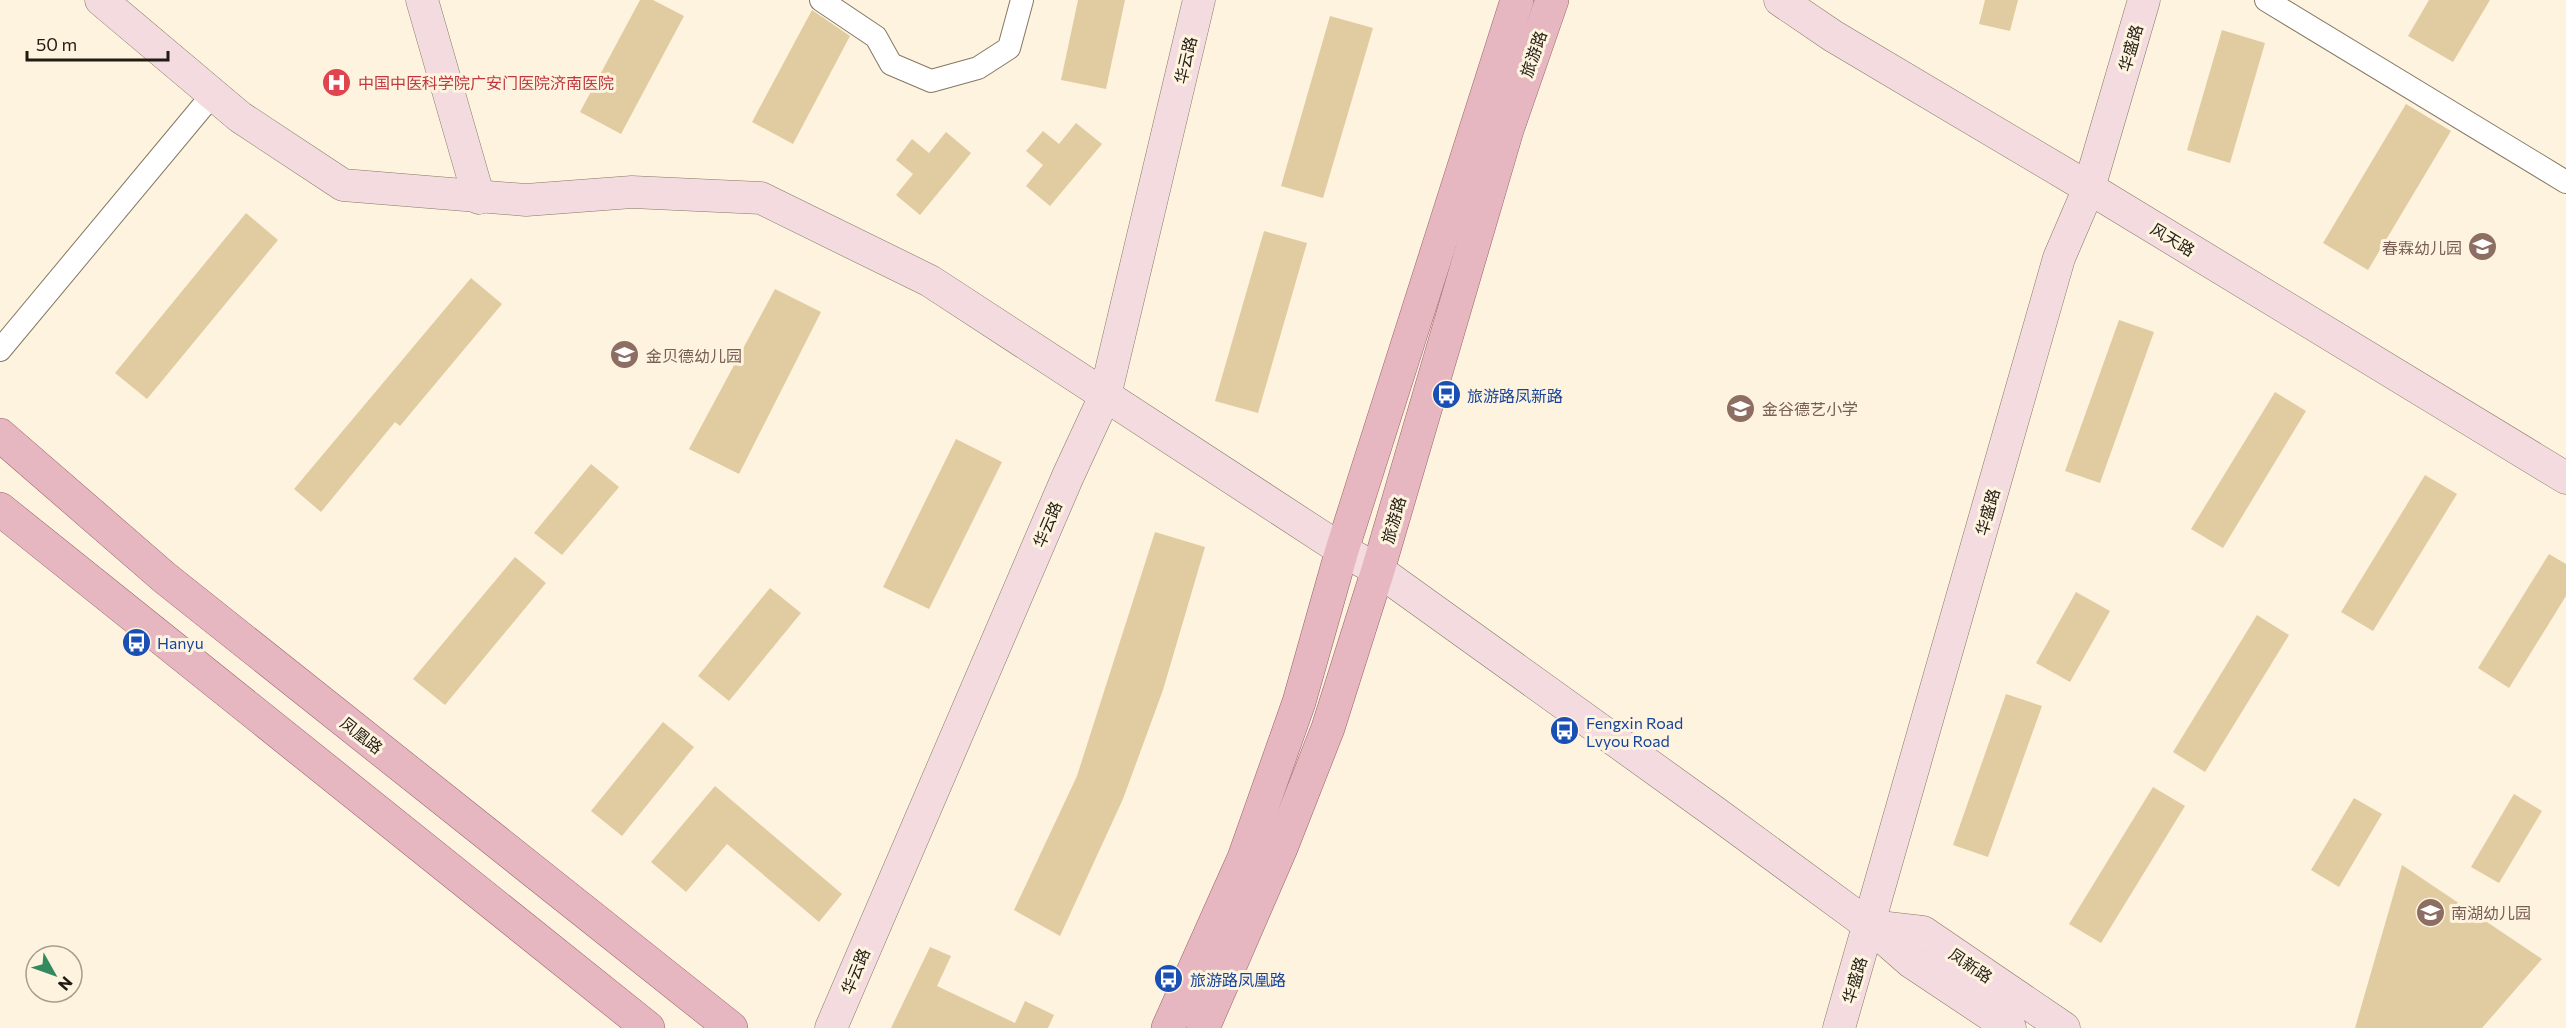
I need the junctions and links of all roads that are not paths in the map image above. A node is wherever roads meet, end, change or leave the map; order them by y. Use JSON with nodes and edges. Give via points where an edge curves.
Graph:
{"nodes":[{"id":1,"x":101,"y":0,"type":"edge"},
{"id":2,"x":422,"y":0,"type":"edge"},
{"id":3,"x":821,"y":0,"type":"edge"},
{"id":4,"x":1022,"y":0,"type":"edge"},
{"id":5,"x":1200,"y":0,"type":"edge"},
{"id":6,"x":1517,"y":0,"type":"edge"},
{"id":7,"x":1552,"y":0,"type":"edge"},
{"id":8,"x":1780,"y":0,"type":"edge"},
{"id":9,"x":2144,"y":0,"type":"edge"},
{"id":10,"x":2266,"y":0,"type":"edge"},
{"id":11,"x":213,"y":94,"type":"junction"},
{"id":12,"x":2566,"y":182,"type":"edge"},
{"id":13,"x":2089,"y":188,"type":"junction"},
{"id":14,"x":479,"y":198,"type":"junction"},
{"id":15,"x":0,"y":350,"type":"edge"},
{"id":16,"x":1106,"y":396,"type":"junction"},
{"id":17,"x":0,"y":435,"type":"edge"},
{"id":18,"x":2566,"y":476,"type":"edge"},
{"id":19,"x":0,"y":509,"type":"edge"},
{"id":20,"x":1342,"y":550,"type":"junction"},
{"id":21,"x":1378,"y":570,"type":"junction"},
{"id":22,"x":1870,"y":926,"type":"junction"},
{"id":23,"x":648,"y":1028,"type":"edge"},
{"id":24,"x":731,"y":1028,"type":"edge"},
{"id":25,"x":831,"y":1028,"type":"edge"},
{"id":26,"x":1168,"y":1028,"type":"edge"},
{"id":27,"x":1203,"y":1028,"type":"edge"},
{"id":28,"x":1839,"y":1028,"type":"edge"},
{"id":29,"x":2010,"y":1028,"type":"edge"},
{"id":30,"x":2064,"y":1028,"type":"edge"}],
"edges":[{"from":1,"to":11,"type":"street"},
{"from":2,"to":14,"type":"street"},
{"from":3,"to":4,"type":"street","via":[[876,37],[891,64],[931,81],[978,68],[1009,48]]},
{"from":5,"to":16,"type":"street","name":"华云路"},
{"from":6,"to":20,"type":"main road","name":"旅游路"},
{"from":7,"to":21,"type":"main road","name":"旅游路","via":[[1507,130]]},
{"from":8,"to":13,"type":"street","name":"风天路","via":[[1833,36]]},
{"from":9,"to":13,"type":"street","name":"华盛路"},
{"from":10,"to":12,"type":"street"},
{"from":11,"to":14,"type":"street","via":[[240,117],[343,185]]},
{"from":11,"to":15,"type":"street"},
{"from":13,"to":18,"type":"street","name":"风天路"},
{"from":13,"to":22,"type":"street","name":"华盛路","via":[[2059,258]]},
{"from":14,"to":16,"type":"street","via":[[526,200],[632,192],[760,198],[930,281]]},
{"from":16,"to":20,"type":"street"},
{"from":16,"to":25,"type":"street","name":"华云路"},
{"from":17,"to":24,"type":"main road","name":"凤凰路","via":[[165,578]]},
{"from":19,"to":23,"type":"main road"},
{"from":20,"to":21,"type":"street"},
{"from":20,"to":26,"type":"main road","name":"旅游路","via":[[1299,702],[1244,858]]},
{"from":21,"to":22,"type":"street"},
{"from":21,"to":27,"type":"main road","name":"旅游路","via":[[1328,728]]},
{"from":22,"to":28,"type":"street","name":"华盛路"},
{"from":22,"to":29,"type":"street","via":[[1911,962]]},
{"from":22,"to":30,"type":"street","name":"凤新路","via":[[1923,932]]}]}
